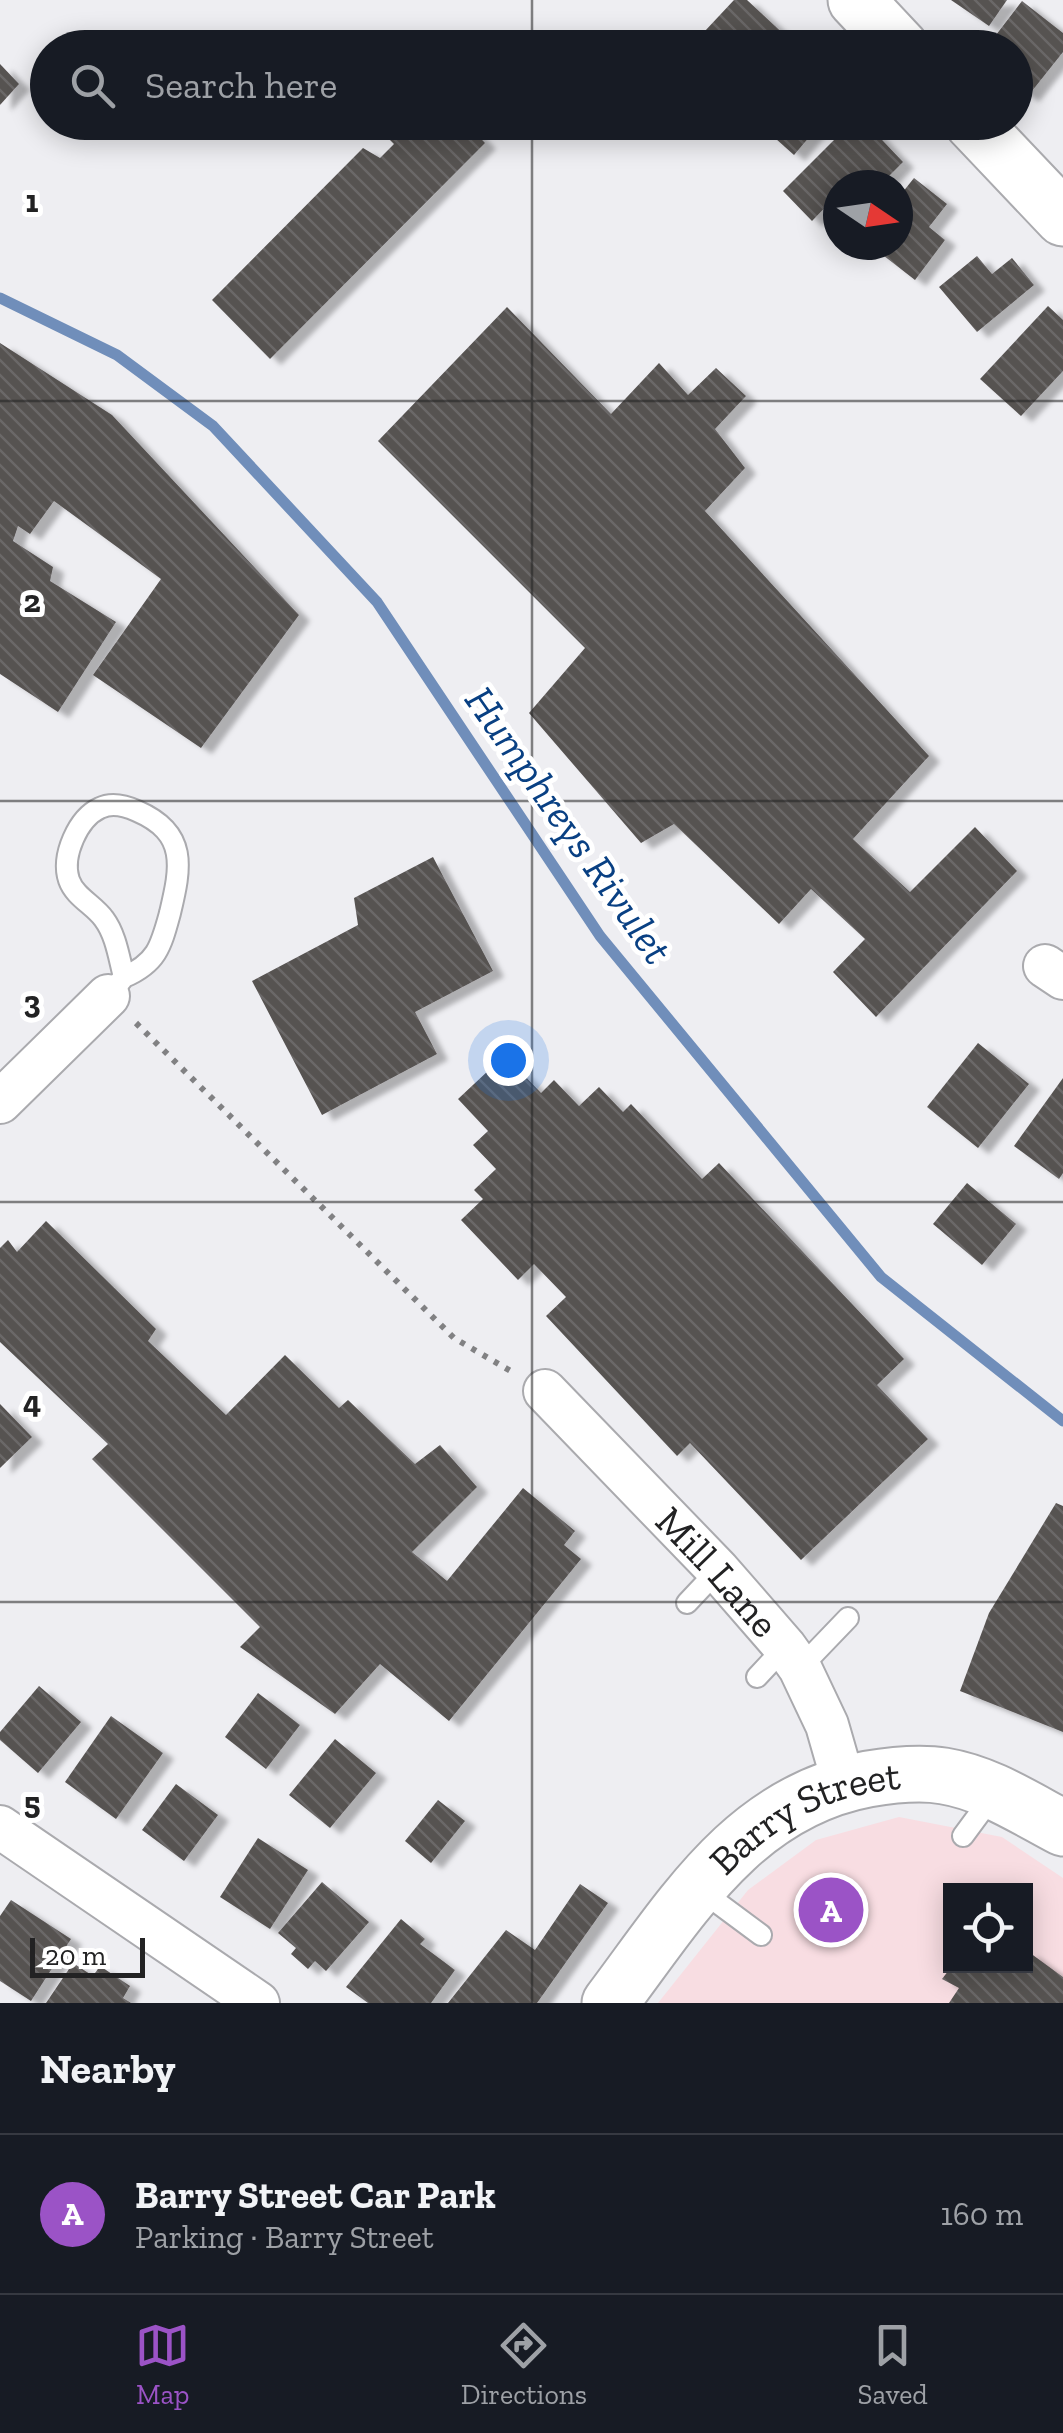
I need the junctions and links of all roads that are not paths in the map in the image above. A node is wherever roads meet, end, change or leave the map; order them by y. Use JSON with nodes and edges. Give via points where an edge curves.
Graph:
{"nodes":[{"id":1,"x":856,"y":0,"type":"edge"},
{"id":2,"x":884,"y":30,"type":"edge"},
{"id":3,"x":989,"y":140,"type":"edge"},
{"id":4,"x":1063,"y":218,"type":"edge"},
{"id":5,"x":116,"y":986,"type":"junction"},
{"id":6,"x":0,"y":1102,"type":"edge"},
{"id":7,"x":546,"y":1391,"type":"road end"},
{"id":8,"x":718,"y":1570,"type":"junction"},
{"id":9,"x":687,"y":1603,"type":"dead end"},
{"id":10,"x":848,"y":1618,"type":"dead end"},
{"id":11,"x":781,"y":1664,"type":"junction"},
{"id":12,"x":844,"y":1784,"type":"junction"},
{"id":13,"x":995,"y":1792,"type":"junction"},
{"id":14,"x":0,"y":1827,"type":"edge"},
{"id":15,"x":1063,"y":1828,"type":"edge"},
{"id":16,"x":963,"y":1836,"type":"dead end"},
{"id":17,"x":697,"y":1888,"type":"junction"},
{"id":18,"x":761,"y":1935,"type":"dead end"},
{"id":19,"x":258,"y":2003,"type":"edge"},
{"id":20,"x":610,"y":2003,"type":"edge"}],
"edges":[{"from":1,"to":2,"type":"street"},
{"from":3,"to":4,"type":"street"},
{"from":5,"to":5,"type":"lane","via":[[106,921],[77,894],[67,865],[84,823],[110,804],[160,824],[172,835],[179,866],[154,957]]},
{"from":5,"to":6,"type":"street"},
{"from":7,"to":8,"type":"street","name":"Mill Lane"},
{"from":8,"to":9,"type":"lane"},
{"from":8,"to":11,"type":"street","name":"Mill Lane"},
{"from":10,"to":11,"type":"lane"},
{"from":11,"to":12,"type":"street","name":"Mill Lane","via":[[828,1725]]},
{"from":12,"to":13,"type":"street","name":"Barry Street","via":[[944,1776]]},
{"from":12,"to":17,"type":"street","name":"Barry Street","via":[[764,1822]]},
{"from":13,"to":15,"type":"street","name":"Barry Street"},
{"from":13,"to":16,"type":"lane"},
{"from":14,"to":19,"type":"street"},
{"from":17,"to":18,"type":"lane"},
{"from":17,"to":20,"type":"street","name":"Barry Street"}]}
